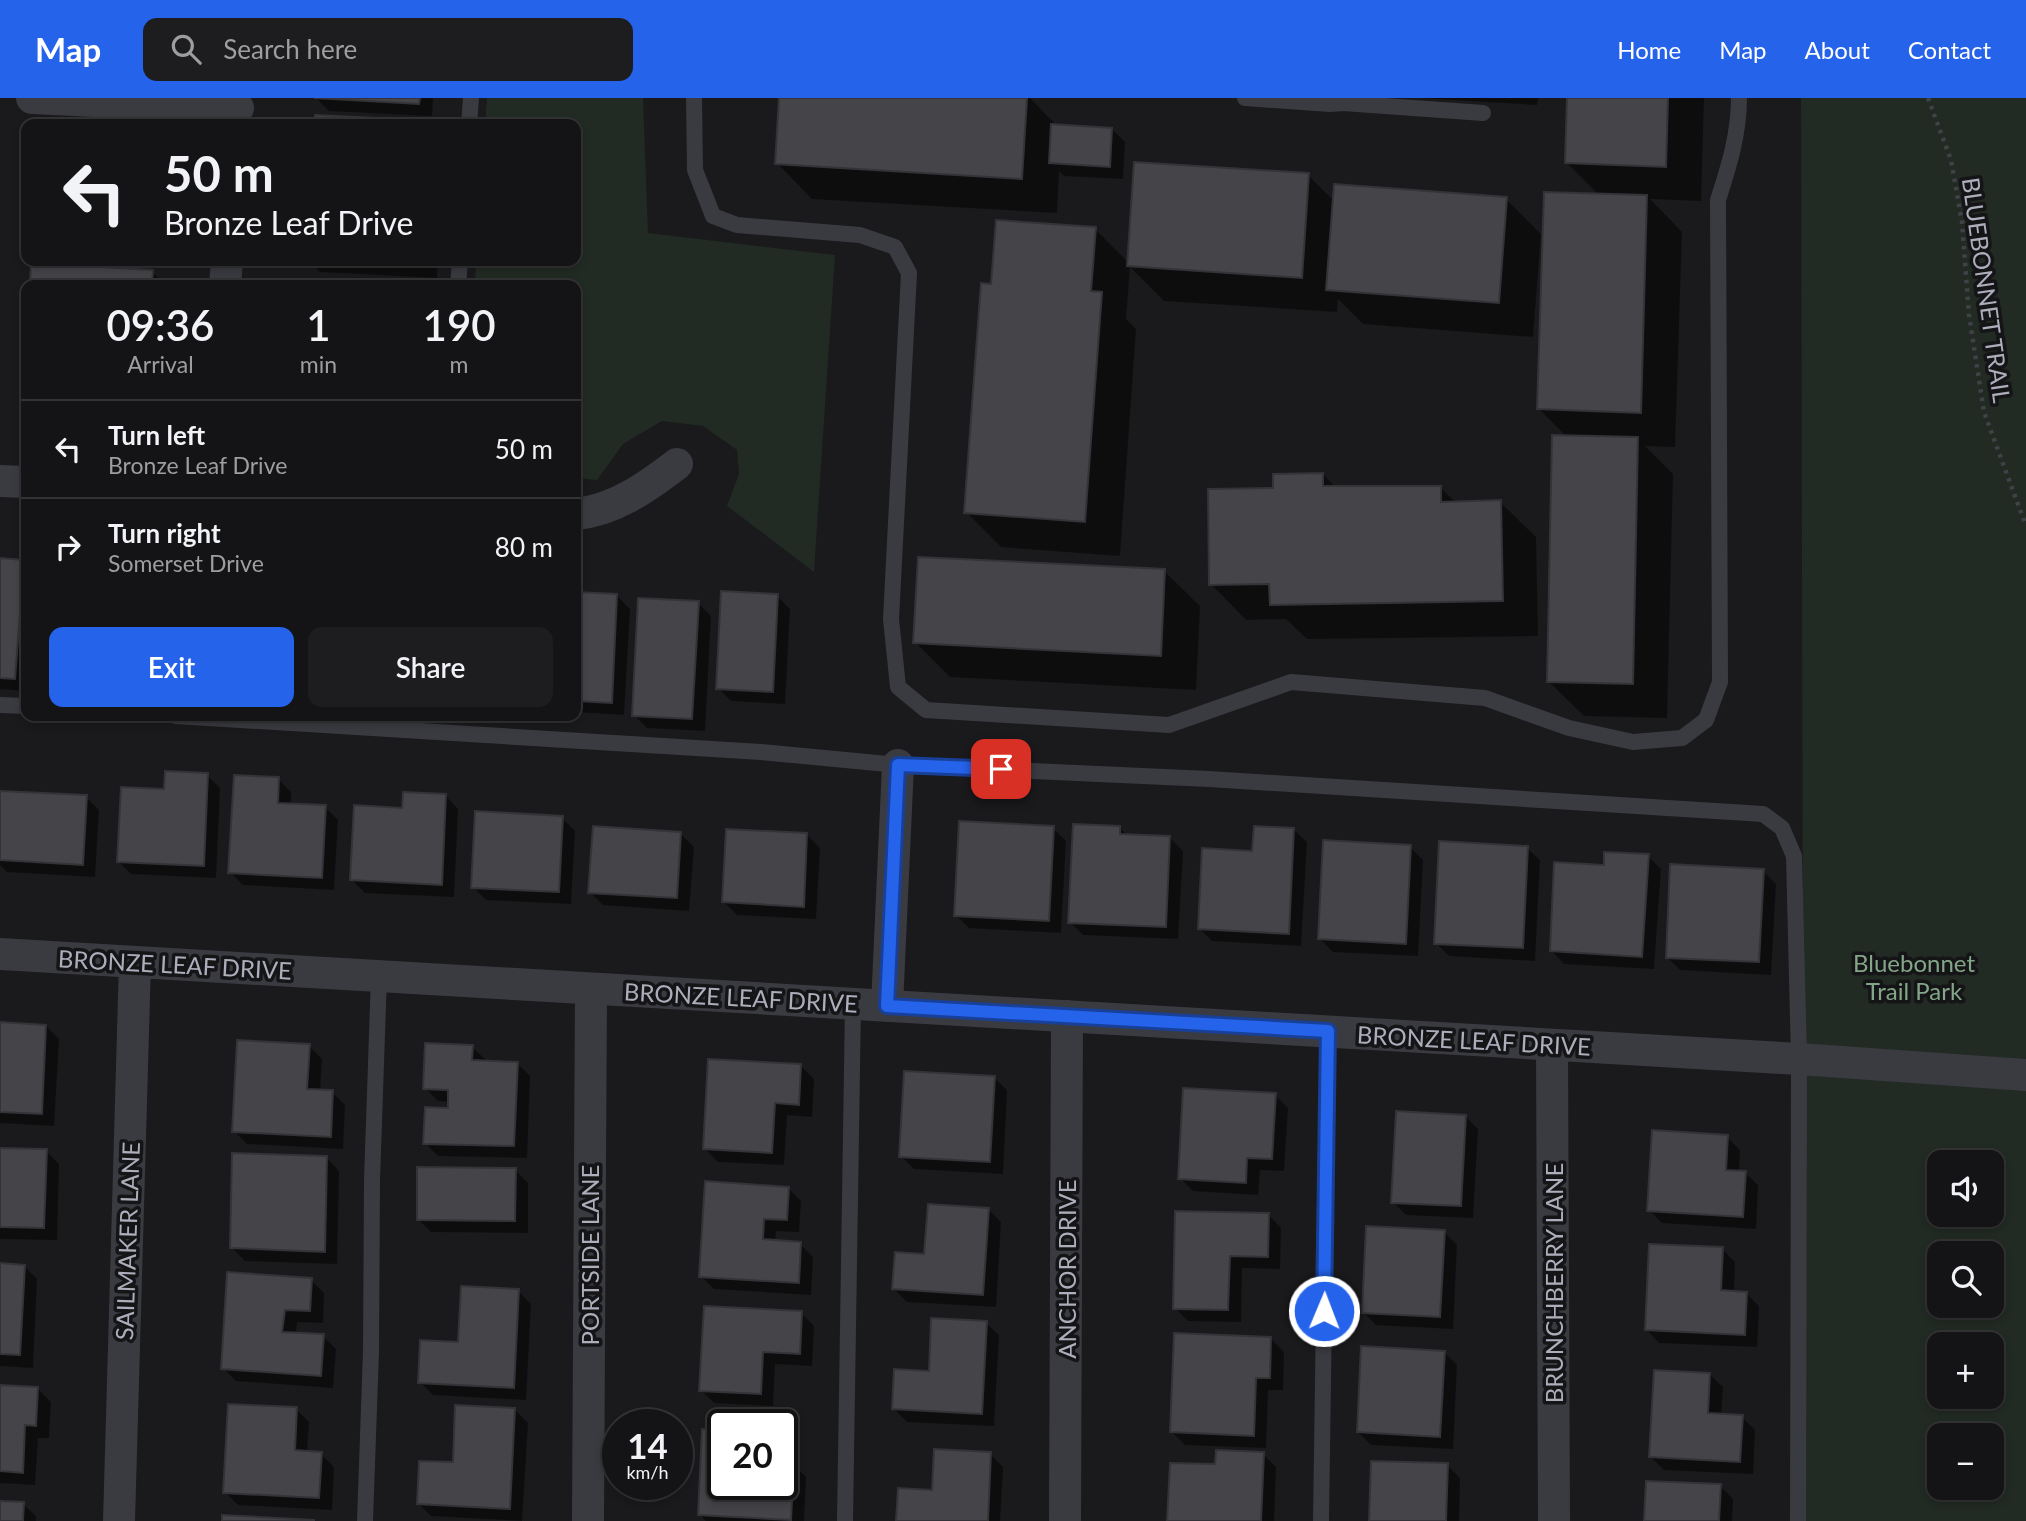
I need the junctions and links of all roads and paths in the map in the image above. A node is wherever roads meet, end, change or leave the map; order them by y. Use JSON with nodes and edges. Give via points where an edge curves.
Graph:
{"nodes":[{"id":1,"x":32,"y":98,"type":"edge"},
{"id":2,"x":471,"y":98,"type":"edge"},
{"id":3,"x":694,"y":98,"type":"edge"},
{"id":4,"x":1245,"y":98,"type":"edge"},
{"id":5,"x":1739,"y":98,"type":"edge"},
{"id":6,"x":1927,"y":98,"type":"edge"},
{"id":7,"x":1346,"y":100,"type":"edge"},
{"id":8,"x":238,"y":110,"type":"edge"},
{"id":9,"x":1483,"y":113,"type":"dead end"},
{"id":10,"x":469,"y":119,"type":"edge"},
{"id":11,"x":677,"y":464,"type":"dead end"},
{"id":12,"x":0,"y":481,"type":"edge"},
{"id":13,"x":21,"y":482,"type":"edge"},
{"id":14,"x":581,"y":514,"type":"edge"},
{"id":15,"x":2026,"y":526,"type":"edge"},
{"id":16,"x":0,"y":705,"type":"edge"},
{"id":17,"x":21,"y":706,"type":"edge"},
{"id":18,"x":257,"y":721,"type":"edge"},
{"id":19,"x":898,"y":765,"type":"junction"},
{"id":20,"x":0,"y":954,"type":"edge"},
{"id":21,"x":135,"y":962,"type":"junction"},
{"id":22,"x":379,"y":976,"type":"junction"},
{"id":23,"x":590,"y":989,"type":"junction"},
{"id":24,"x":853,"y":1004,"type":"junction"},
{"id":25,"x":887,"y":1006,"type":"junction"},
{"id":26,"x":1067,"y":1016,"type":"junction"},
{"id":27,"x":1328,"y":1031,"type":"junction"},
{"id":28,"x":1552,"y":1045,"type":"junction"},
{"id":29,"x":1799,"y":1059,"type":"junction"},
{"id":30,"x":2026,"y":1075,"type":"edge"},
{"id":31,"x":119,"y":1521,"type":"edge"},
{"id":32,"x":365,"y":1521,"type":"edge"},
{"id":33,"x":588,"y":1521,"type":"edge"},
{"id":34,"x":845,"y":1521,"type":"edge"},
{"id":35,"x":1065,"y":1521,"type":"edge"},
{"id":36,"x":1321,"y":1521,"type":"edge"},
{"id":37,"x":1554,"y":1521,"type":"edge"},
{"id":38,"x":1798,"y":1521,"type":"edge"}],
"edges":[{"from":1,"to":8,"type":"street"},
{"from":2,"to":10,"type":"lane"},
{"from":3,"to":5,"type":"lane","via":[[695,170],[712,216],[737,225],[860,235],[895,247],[909,272],[891,619],[898,687],[926,710],[1169,724],[1291,682],[1485,698],[1569,728],[1633,742],[1682,738],[1706,720],[1720,682],[1718,201],[1739,123]]},
{"from":4,"to":7,"type":"lane"},
{"from":6,"to":15,"type":"path","name":"BLUEBONNET TRAIL","via":[[1951,160],[1984,412]]},
{"from":7,"to":9,"type":"lane"},
{"from":11,"to":14,"type":"street","via":[[646,488],[596,512]]},
{"from":12,"to":13,"type":"street"},
{"from":16,"to":17,"type":"lane"},
{"from":18,"to":19,"type":"lane","via":[[761,752]]},
{"from":19,"to":25,"type":"street"},
{"from":19,"to":29,"type":"lane","via":[[1209,779],[1763,814],[1782,828],[1794,856]]},
{"from":20,"to":21,"type":"street","name":"BRONZE LEAF DRIVE"},
{"from":21,"to":22,"type":"street","name":"BRONZE LEAF DRIVE"},
{"from":21,"to":31,"type":"street","name":"SAILMAKER LANE"},
{"from":22,"to":23,"type":"street","name":"BRONZE LEAF DRIVE"},
{"from":22,"to":32,"type":"lane"},
{"from":23,"to":24,"type":"street","name":"BRONZE LEAF DRIVE"},
{"from":23,"to":33,"type":"street","name":"PORTSIDE LANE"},
{"from":24,"to":25,"type":"street","name":"BRONZE LEAF DRIVE"},
{"from":24,"to":34,"type":"lane"},
{"from":25,"to":26,"type":"street","name":"BRONZE LEAF DRIVE"},
{"from":26,"to":27,"type":"street","name":"BRONZE LEAF DRIVE"},
{"from":26,"to":35,"type":"street","name":"ANCHOR DRIVE"},
{"from":27,"to":28,"type":"street","name":"BRONZE LEAF DRIVE"},
{"from":27,"to":36,"type":"lane"},
{"from":28,"to":29,"type":"street","name":"BRONZE LEAF DRIVE"},
{"from":28,"to":37,"type":"street","name":"BRUNCHBERRY LANE"},
{"from":29,"to":30,"type":"street","name":"BRONZE LEAF DRIVE"},
{"from":29,"to":38,"type":"lane"}]}
